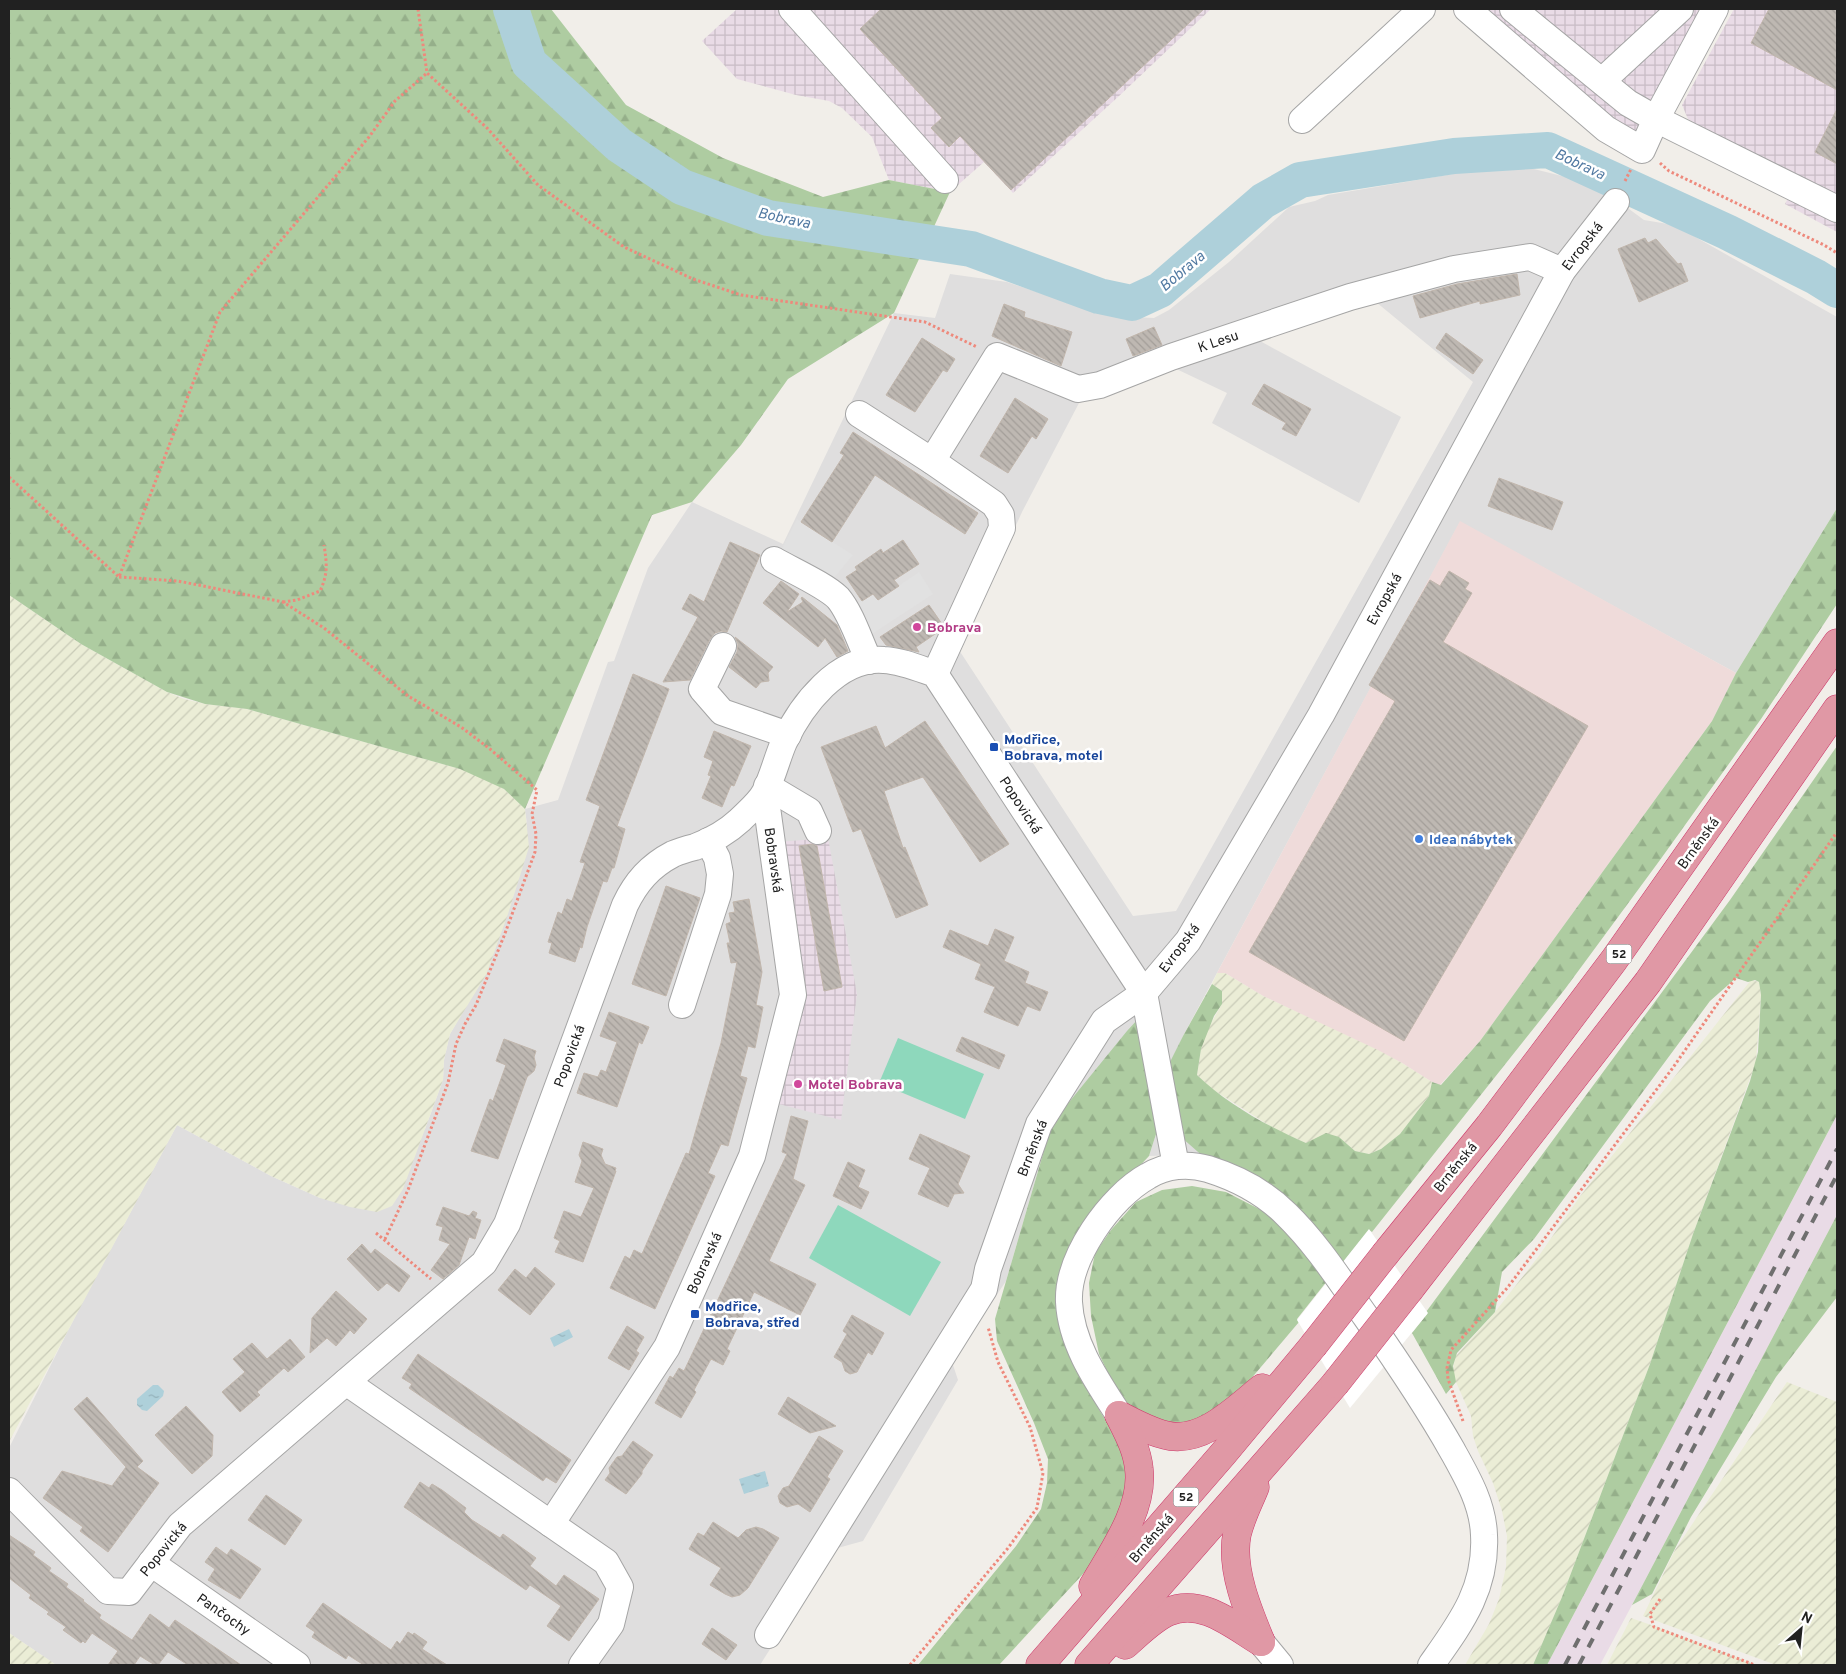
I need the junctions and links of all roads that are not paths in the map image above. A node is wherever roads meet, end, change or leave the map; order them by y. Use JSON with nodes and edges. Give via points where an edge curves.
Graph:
{"nodes":[{"id":1,"x":792,"y":9,"type":"edge"},
{"id":2,"x":1422,"y":9,"type":"edge"},
{"id":3,"x":1468,"y":9,"type":"edge"},
{"id":4,"x":1513,"y":9,"type":"edge"},
{"id":5,"x":1680,"y":9,"type":"edge"},
{"id":6,"x":1715,"y":9,"type":"edge"},
{"id":7,"x":1602,"y":81,"type":"junction"},
{"id":8,"x":1656,"y":119,"type":"junction"},
{"id":9,"x":1302,"y":120,"type":"dead end"},
{"id":10,"x":945,"y":180,"type":"dead end"},
{"id":11,"x":1616,"y":202,"type":"dead end"},
{"id":12,"x":1837,"y":209,"type":"edge"},
{"id":13,"x":1562,"y":271,"type":"junction"},
{"id":14,"x":859,"y":414,"type":"dead end"},
{"id":15,"x":932,"y":461,"type":"junction"},
{"id":16,"x":774,"y":560,"type":"dead end"},
{"id":17,"x":1837,"y":643,"type":"edge"},
{"id":18,"x":723,"y":646,"type":"dead end"},
{"id":19,"x":869,"y":661,"type":"junction"},
{"id":20,"x":935,"y":674,"type":"junction"},
{"id":21,"x":1837,"y":709,"type":"edge"},
{"id":22,"x":788,"y":735,"type":"junction"},
{"id":23,"x":766,"y":790,"type":"junction"},
{"id":24,"x":818,"y":831,"type":"dead end"},
{"id":25,"x":708,"y":841,"type":"junction"},
{"id":26,"x":1144,"y":993,"type":"junction"},
{"id":27,"x":682,"y":1005,"type":"dead end"},
{"id":28,"x":1176,"y":1166,"type":"junction"},
{"id":29,"x":1313,"y":1346,"type":"junction"},
{"id":30,"x":346,"y":1382,"type":"junction"},
{"id":31,"x":1119,"y":1415,"type":"junction"},
{"id":32,"x":1264,"y":1467,"type":"junction"},
{"id":33,"x":9,"y":1492,"type":"edge"},
{"id":34,"x":551,"y":1524,"type":"junction"},
{"id":35,"x":150,"y":1563,"type":"junction"},
{"id":36,"x":768,"y":1635,"type":"dead end"},
{"id":37,"x":1261,"y":1642,"type":"junction"},
{"id":38,"x":1049,"y":1656,"type":"edge"},
{"id":39,"x":297,"y":1665,"type":"edge"},
{"id":40,"x":582,"y":1665,"type":"edge"},
{"id":41,"x":1089,"y":1665,"type":"edge"},
{"id":42,"x":1100,"y":1665,"type":"edge"},
{"id":43,"x":1280,"y":1665,"type":"edge"},
{"id":44,"x":1431,"y":1665,"type":"edge"}],
"edges":[{"from":1,"to":10,"type":"street"},
{"from":2,"to":9,"type":"street"},
{"from":3,"to":8,"type":"street","via":[[1606,129],[1642,150]]},
{"from":4,"to":7,"type":"street"},
{"from":5,"to":7,"type":"street"},
{"from":6,"to":8,"type":"street"},
{"from":7,"to":8,"type":"street","via":[[1628,103]]},
{"from":8,"to":12,"type":"street"},
{"from":11,"to":13,"type":"street","name":"Evropská"},
{"from":13,"to":15,"type":"street","name":"K Lesu","via":[[1530,257],[1454,269],[1350,297],[1171,357],[1100,385],[1078,388],[996,356]]},
{"from":13,"to":26,"type":"street","name":"Evropská","via":[[1321,715],[1188,940]]},
{"from":14,"to":15,"type":"street"},
{"from":15,"to":20,"type":"street","via":[[994,504],[1001,515],[1002,528]]},
{"from":16,"to":19,"type":"street","via":[[838,598]]},
{"from":17,"to":29,"type":"highway","name":"Brněnská","number":"52","bridge":true,"via":[[1609,968]]},
{"from":18,"to":22,"type":"street","via":[[702,689],[722,712]]},
{"from":19,"to":20,"type":"street","name":"Popovická","via":[[900,662]]},
{"from":19,"to":22,"type":"street","name":"Popovická","via":[[853,666],[818,690]]},
{"from":20,"to":26,"type":"street","name":"Popovická"},
{"from":21,"to":32,"type":"highway","bridge":true,"via":[[1648,982],[1335,1384]]},
{"from":22,"to":23,"type":"street","name":"Popovická"},
{"from":23,"to":24,"type":"street","via":[[809,811]]},
{"from":23,"to":25,"type":"street","name":"Popovická","via":[[730,829]]},
{"from":23,"to":34,"type":"street","name":"Bobravská","via":[[793,995],[752,1156],[667,1347]]},
{"from":25,"to":27,"type":"street","via":[[720,874],[718,894]]},
{"from":25,"to":30,"type":"street","name":"Popovická","via":[[656,864],[631,892],[508,1224],[484,1263]]},
{"from":26,"to":28,"type":"street"},
{"from":26,"to":36,"type":"street","name":"Brněnská","via":[[1104,1021],[1039,1124],[984,1288]]},
{"from":28,"to":31,"type":"street","via":[[1147,1176],[1122,1196],[1108,1211],[1085,1247],[1072,1275],[1069,1300],[1075,1333],[1091,1372]]},
{"from":28,"to":44,"type":"street","via":[[1205,1168],[1238,1180],[1287,1214],[1308,1237],[1393,1356],[1448,1443],[1477,1499],[1483,1522],[1484,1548],[1476,1592],[1462,1621]]},
{"from":29,"to":31,"type":"highway","via":[[1232,1413],[1204,1430],[1181,1437],[1167,1436]]},
{"from":29,"to":38,"type":"highway","name":"Brněnská","number":"52"},
{"from":30,"to":34,"type":"street"},
{"from":30,"to":35,"type":"street","name":"Popovická","via":[[180,1526]]},
{"from":31,"to":38,"type":"highway","via":[[1138,1460],[1136,1502],[1121,1538]]},
{"from":32,"to":37,"type":"highway","via":[[1241,1523],[1236,1545],[1248,1612]]},
{"from":32,"to":41,"type":"highway"},
{"from":33,"to":35,"type":"street","name":"Popovická","via":[[108,1591],[129,1592]]},
{"from":34,"to":40,"type":"street","via":[[606,1562],[620,1587],[611,1624]]},
{"from":35,"to":39,"type":"street","name":"Pančochy"},
{"from":37,"to":42,"type":"highway","via":[[1212,1613],[1184,1608],[1156,1619]]},
{"from":37,"to":43,"type":"street"}]}
